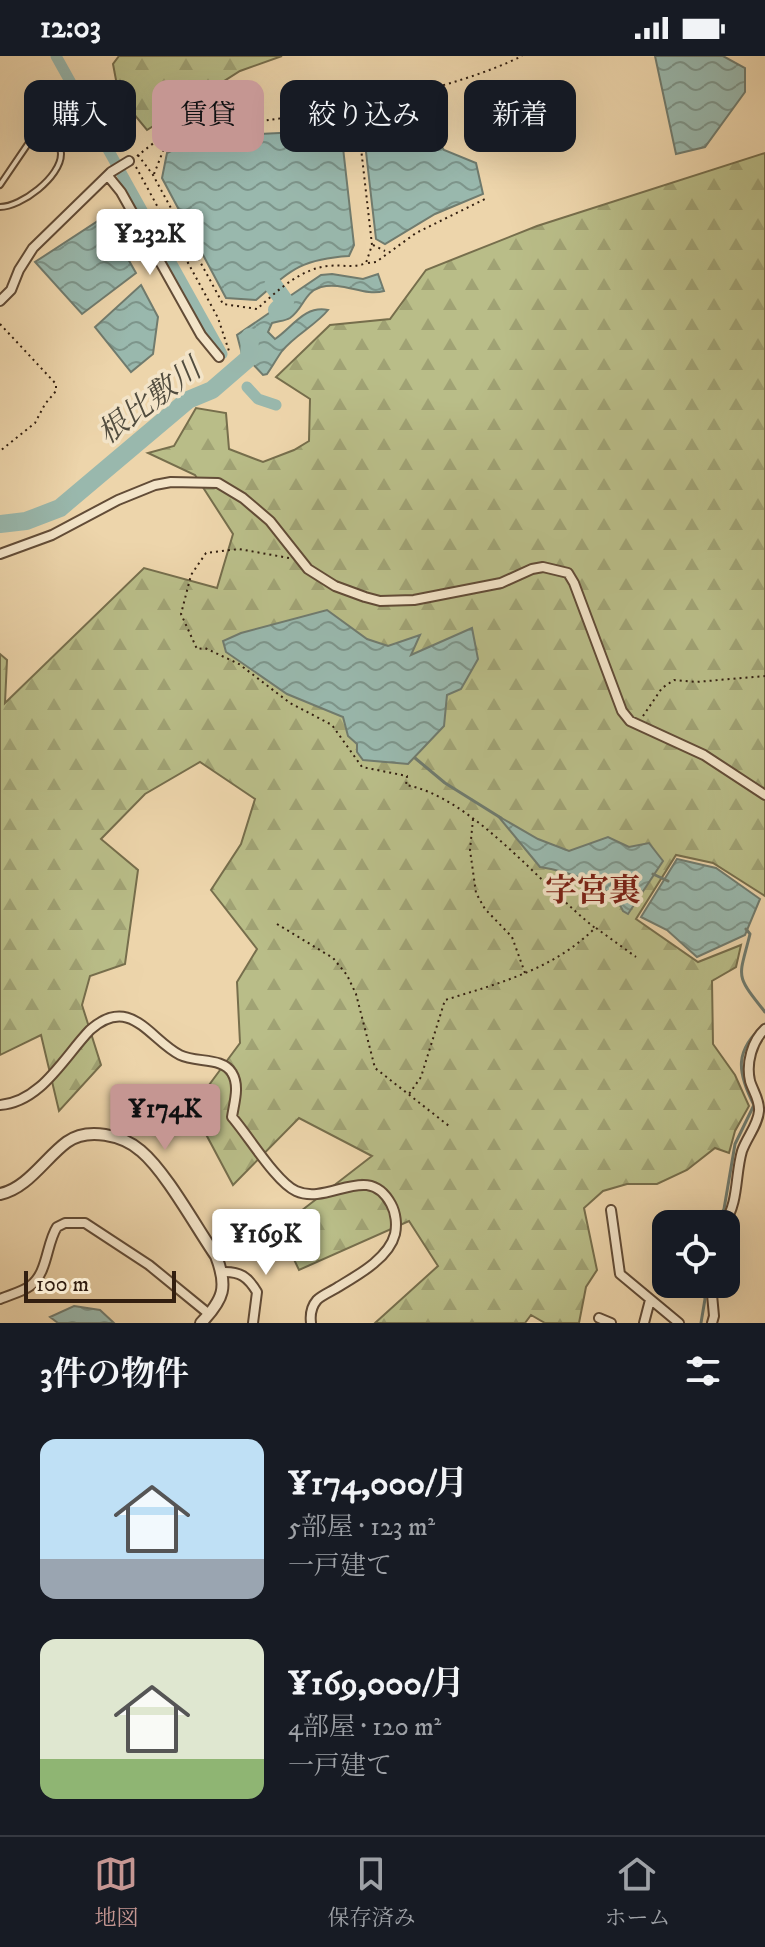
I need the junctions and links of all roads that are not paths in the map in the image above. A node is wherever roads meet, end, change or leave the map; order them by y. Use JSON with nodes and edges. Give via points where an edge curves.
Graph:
{"nodes":[{"id":1,"x":134,"y":158,"type":"road end"},
{"id":2,"x":110,"y":174,"type":"junction"},
{"id":3,"x":0,"y":185,"type":"edge"},
{"id":4,"x":0,"y":207,"type":"edge"},
{"id":5,"x":0,"y":301,"type":"edge"},
{"id":6,"x":219,"y":357,"type":"dead end"},
{"id":7,"x":0,"y":554,"type":"edge"},
{"id":8,"x":765,"y":795,"type":"edge"},
{"id":9,"x":765,"y":1029,"type":"edge"},
{"id":10,"x":0,"y":1105,"type":"edge"},
{"id":11,"x":0,"y":1194,"type":"edge"},
{"id":12,"x":611,"y":1210,"type":"dead end"},
{"id":13,"x":731,"y":1210,"type":"edge"},
{"id":14,"x":222,"y":1272,"type":"junction"},
{"id":15,"x":712,"y":1298,"type":"edge"},
{"id":16,"x":0,"y":1299,"type":"edge"},
{"id":17,"x":650,"y":1300,"type":"junction"},
{"id":18,"x":209,"y":1314,"type":"junction"},
{"id":19,"x":599,"y":1318,"type":"dead end"},
{"id":20,"x":201,"y":1323,"type":"edge"},
{"id":21,"x":253,"y":1323,"type":"edge"},
{"id":22,"x":311,"y":1323,"type":"edge"},
{"id":23,"x":611,"y":1323,"type":"edge"},
{"id":24,"x":644,"y":1323,"type":"edge"},
{"id":25,"x":679,"y":1323,"type":"edge"},
{"id":26,"x":712,"y":1323,"type":"edge"}],
"edges":[{"from":1,"to":2,"type":"street"},
{"from":2,"to":5,"type":"street","via":[[33,248]]},
{"from":2,"to":6,"type":"street","via":[[201,335]]},
{"from":3,"to":4,"type":"lane","via":[[34,135],[51,122],[61,154],[58,164],[20,203]]},
{"from":7,"to":8,"type":"street","via":[[155,485],[218,483],[270,521],[299,560],[335,586],[380,601],[414,600],[501,583],[543,567],[568,573],[630,721],[711,759]]},
{"from":9,"to":13,"type":"street","via":[[756,1038],[749,1070],[760,1106],[758,1119],[742,1151]]},
{"from":10,"to":22,"type":"street","via":[[31,1095],[90,1030],[111,1018],[138,1021],[177,1054],[224,1066],[232,1072],[236,1088],[232,1117],[295,1191],[313,1195],[360,1183],[386,1196],[393,1208],[396,1230],[388,1252],[317,1300]]},
{"from":11,"to":14,"type":"street","via":[[15,1188],[70,1139],[112,1136],[141,1151],[156,1168]]},
{"from":12,"to":17,"type":"street","via":[[620,1274]]},
{"from":14,"to":18,"type":"street","via":[[222,1293]]},
{"from":14,"to":21,"type":"street","via":[[237,1271],[257,1292]]},
{"from":15,"to":26,"type":"street"},
{"from":16,"to":18,"type":"street","via":[[31,1286],[57,1227],[76,1222],[149,1265]]},
{"from":17,"to":24,"type":"street"},
{"from":17,"to":25,"type":"street"},
{"from":18,"to":20,"type":"street"},
{"from":19,"to":23,"type":"street"}]}
